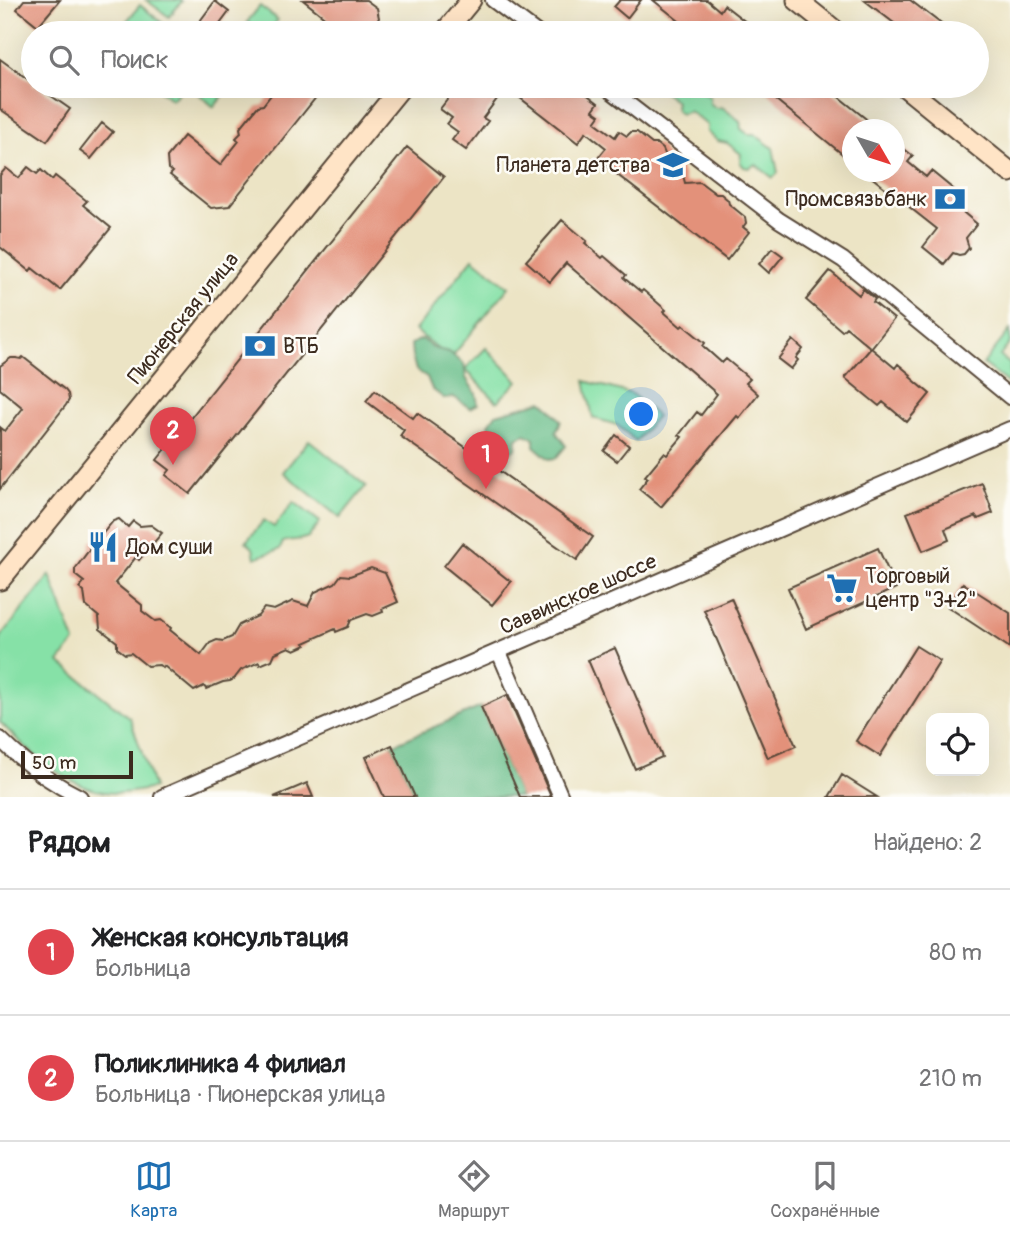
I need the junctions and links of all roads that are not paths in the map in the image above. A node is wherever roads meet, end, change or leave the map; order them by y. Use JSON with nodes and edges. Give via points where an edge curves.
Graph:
{"nodes":[{"id":1,"x":471,"y":0,"type":"edge"},
{"id":2,"x":494,"y":0,"type":"edge"},
{"id":3,"x":797,"y":0,"type":"edge"},
{"id":4,"x":454,"y":21,"type":"edge"},
{"id":5,"x":521,"y":21,"type":"edge"},
{"id":6,"x":823,"y":21,"type":"edge"},
{"id":7,"x":392,"y":98,"type":"edge"},
{"id":8,"x":621,"y":98,"type":"edge"},
{"id":9,"x":919,"y":98,"type":"edge"},
{"id":10,"x":1010,"y":172,"type":"edge"},
{"id":11,"x":1010,"y":397,"type":"edge"},
{"id":12,"x":1010,"y":429,"type":"edge"},
{"id":13,"x":0,"y":580,"type":"edge"},
{"id":14,"x":499,"y":652,"type":"junction"},
{"id":15,"x":0,"y":739,"type":"edge"},
{"id":16,"x":80,"y":797,"type":"edge"},
{"id":17,"x":162,"y":797,"type":"edge"},
{"id":18,"x":561,"y":797,"type":"edge"}],
"edges":[{"from":1,"to":4,"type":"main road"},
{"from":2,"to":5,"type":"street"},
{"from":3,"to":6,"type":"main road"},
{"from":7,"to":13,"type":"main road","name":"Пионерская улица"},
{"from":8,"to":11,"type":"street","via":[[779,220],[843,260]]},
{"from":9,"to":10,"type":"main road"},
{"from":12,"to":14,"type":"street","name":"Саввинское шоссе"},
{"from":14,"to":17,"type":"street","name":"Саввинское шоссе"},
{"from":14,"to":18,"type":"street"},
{"from":15,"to":16,"type":"street","via":[[30,767]]}]}
